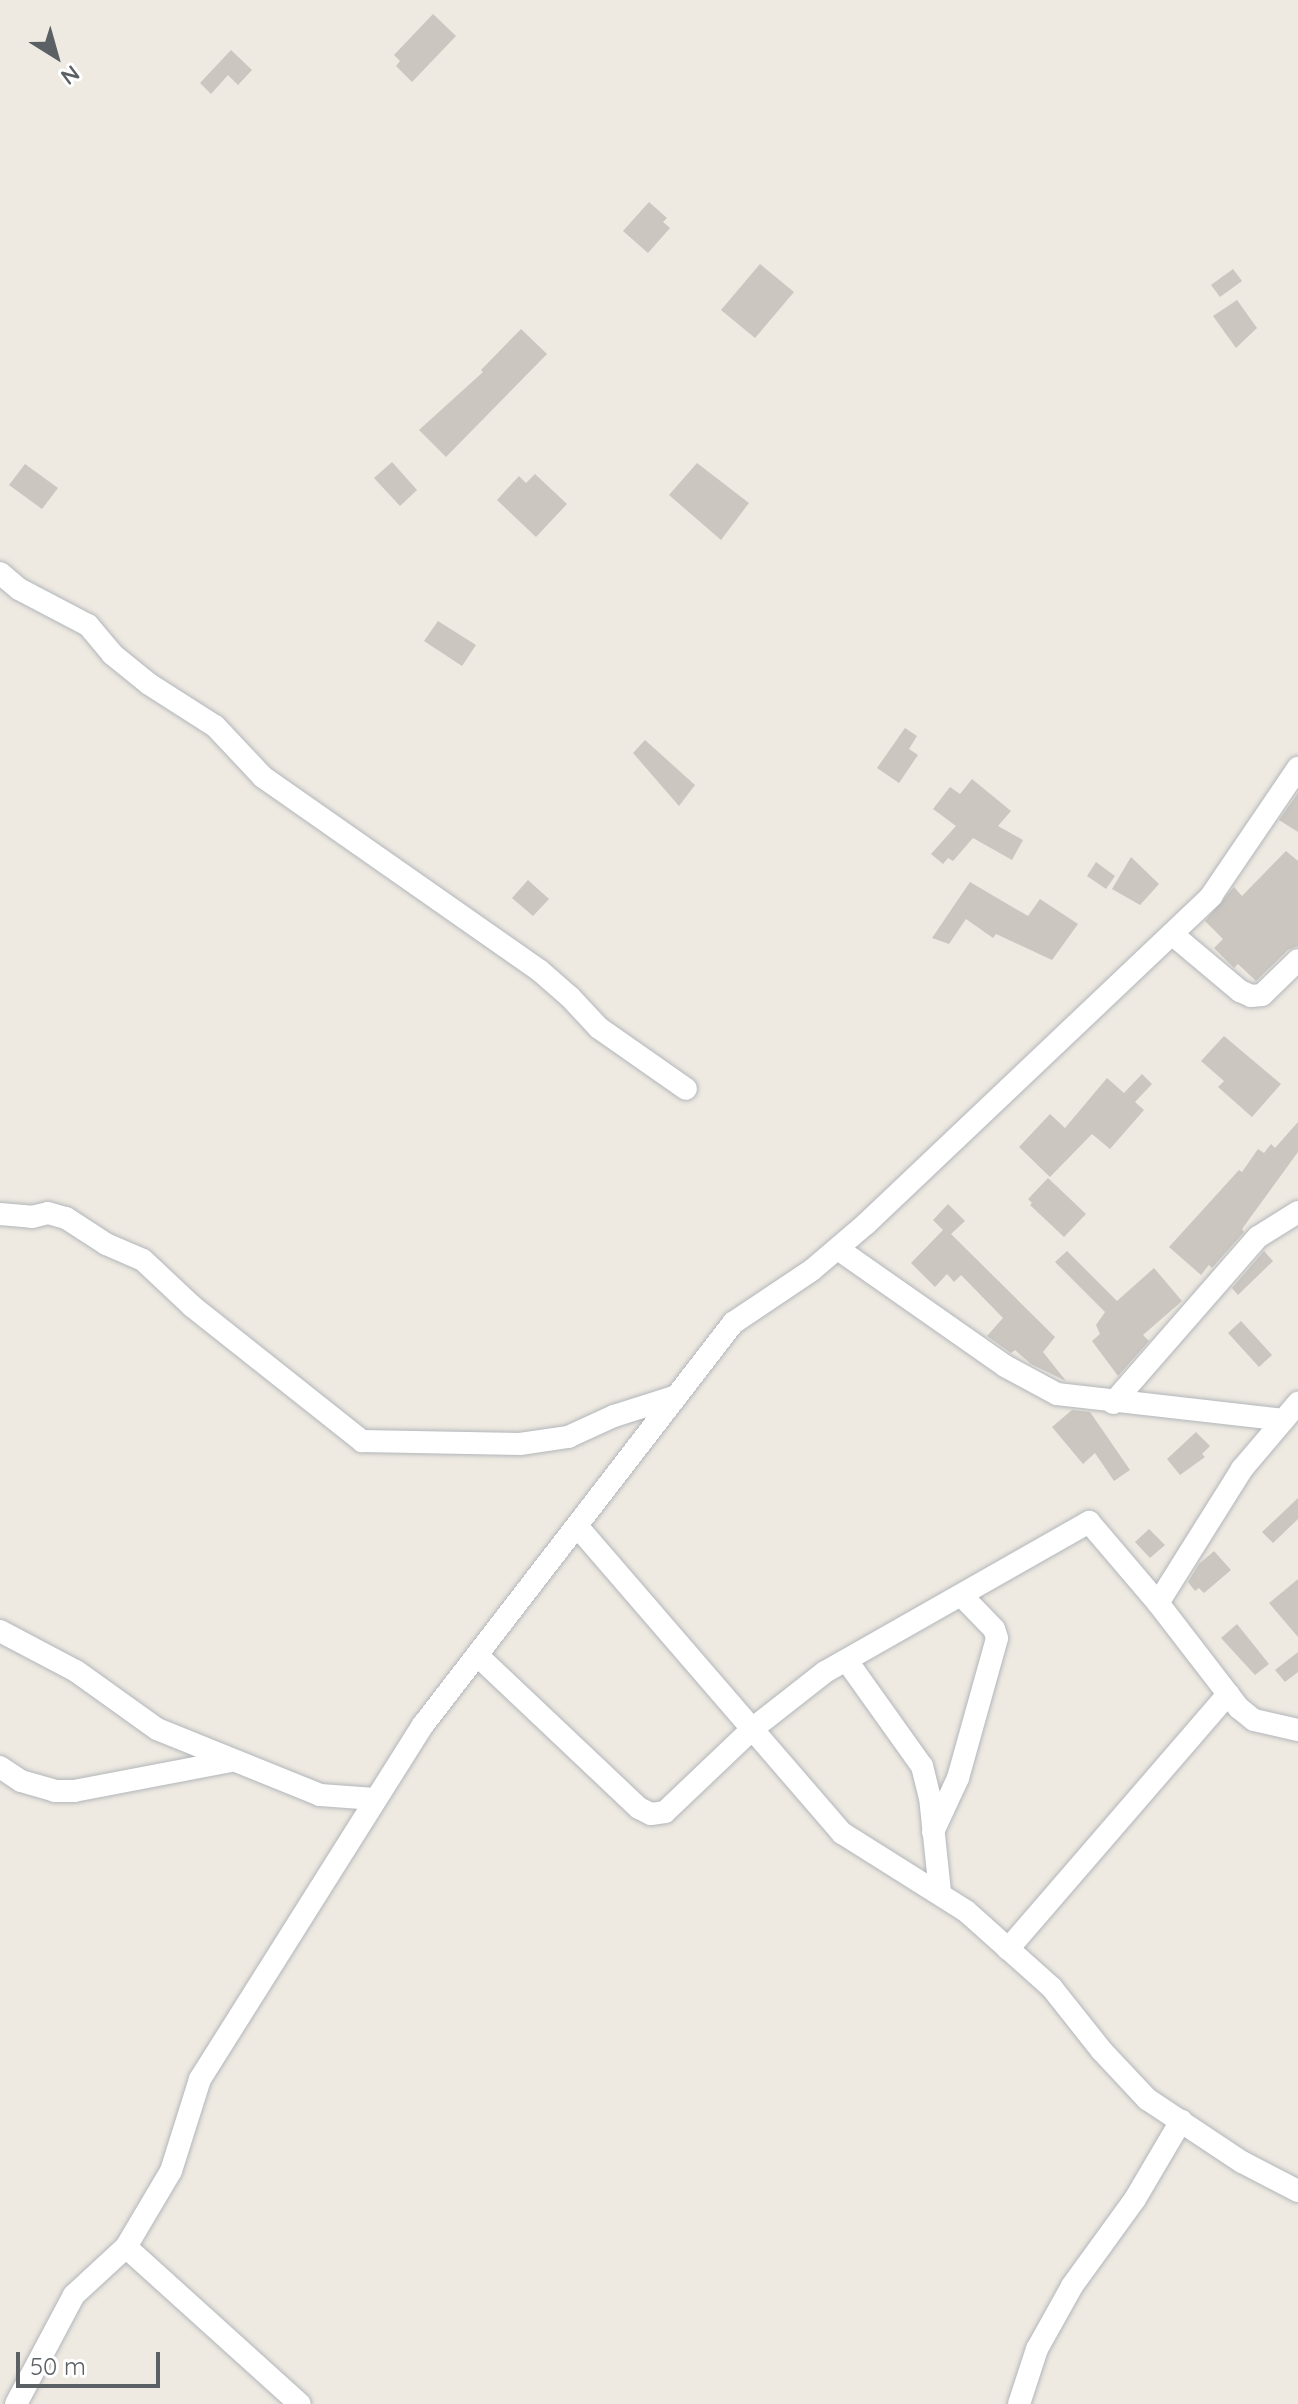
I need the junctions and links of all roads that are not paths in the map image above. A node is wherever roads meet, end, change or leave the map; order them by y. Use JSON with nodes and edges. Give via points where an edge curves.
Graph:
{"nodes":[{"id":1,"x":0,"y":573,"type":"edge"},
{"id":2,"x":1298,"y":768,"type":"edge"},
{"id":3,"x":1172,"y":934,"type":"junction"},
{"id":4,"x":1298,"y":960,"type":"edge"},
{"id":5,"x":686,"y":1089,"type":"dead end"},
{"id":6,"x":1298,"y":1212,"type":"edge"},
{"id":7,"x":0,"y":1214,"type":"edge"},
{"id":8,"x":838,"y":1249,"type":"junction"},
{"id":9,"x":677,"y":1396,"type":"junction"},
{"id":10,"x":1113,"y":1403,"type":"junction"},
{"id":11,"x":1291,"y":1411,"type":"edge"},
{"id":12,"x":577,"y":1526,"type":"junction"},
{"id":13,"x":961,"y":1595,"type":"junction"},
{"id":14,"x":1158,"y":1603,"type":"junction"},
{"id":15,"x":0,"y":1631,"type":"edge"},
{"id":16,"x":477,"y":1655,"type":"junction"},
{"id":17,"x":847,"y":1661,"type":"junction"},
{"id":18,"x":1228,"y":1694,"type":"junction"},
{"id":19,"x":751,"y":1730,"type":"junction"},
{"id":20,"x":1298,"y":1730,"type":"edge"},
{"id":21,"x":232,"y":1761,"type":"junction"},
{"id":22,"x":0,"y":1767,"type":"edge"},
{"id":23,"x":375,"y":1799,"type":"junction"},
{"id":24,"x":933,"y":1832,"type":"junction"},
{"id":25,"x":940,"y":1892,"type":"junction"},
{"id":26,"x":1008,"y":1949,"type":"junction"},
{"id":27,"x":1181,"y":2121,"type":"junction"},
{"id":28,"x":1298,"y":2191,"type":"edge"},
{"id":29,"x":126,"y":2247,"type":"junction"},
{"id":30,"x":16,"y":2404,"type":"edge"},
{"id":31,"x":300,"y":2404,"type":"edge"},
{"id":32,"x":1019,"y":2404,"type":"edge"}],
"edges":[{"from":1,"to":5,"type":"street","via":[[19,589],[88,625],[112,654],[215,726],[263,777],[539,970],[599,1028]]},
{"from":2,"to":3,"type":"street","via":[[1211,896]]},
{"from":3,"to":4,"type":"street","via":[[1251,996],[1262,995]]},
{"from":3,"to":8,"type":"street"},
{"from":6,"to":10,"type":"street","via":[[1258,1237]]},
{"from":7,"to":9,"type":"street","via":[[66,1218],[143,1260],[193,1307],[362,1441],[520,1444],[568,1437]]},
{"from":8,"to":9,"type":"street","via":[[733,1323]]},
{"from":8,"to":10,"type":"street","via":[[1005,1366],[1057,1394]]},
{"from":9,"to":12,"type":"street"},
{"from":10,"to":11,"type":"street"},
{"from":11,"to":14,"type":"street","via":[[1242,1469]]},
{"from":12,"to":16,"type":"street"},
{"from":12,"to":19,"type":"street"},
{"from":13,"to":14,"type":"street","via":[[1089,1522]]},
{"from":13,"to":17,"type":"street"},
{"from":13,"to":24,"type":"street","via":[[997,1638],[958,1778]]},
{"from":14,"to":18,"type":"street"},
{"from":15,"to":21,"type":"street","via":[[76,1671],[157,1729]]},
{"from":16,"to":19,"type":"street","via":[[651,1814],[665,1812]]},
{"from":16,"to":23,"type":"street"},
{"from":17,"to":19,"type":"street"},
{"from":17,"to":24,"type":"street","via":[[922,1766]]},
{"from":18,"to":20,"type":"street","via":[[1254,1720]]},
{"from":18,"to":26,"type":"street"},
{"from":19,"to":25,"type":"street","via":[[856,1845]]},
{"from":21,"to":22,"type":"street","via":[[74,1791],[21,1781]]},
{"from":21,"to":23,"type":"street","via":[[320,1795]]},
{"from":23,"to":29,"type":"street","via":[[200,2079],[171,2171]]},
{"from":24,"to":25,"type":"street"},
{"from":25,"to":26,"type":"street"},
{"from":26,"to":27,"type":"street","via":[[1052,1988],[1147,2099]]},
{"from":27,"to":28,"type":"street"},
{"from":27,"to":32,"type":"street","via":[[1135,2199],[1072,2286],[1037,2349]]},
{"from":29,"to":30,"type":"street","via":[[74,2295]]},
{"from":29,"to":31,"type":"street"}]}
